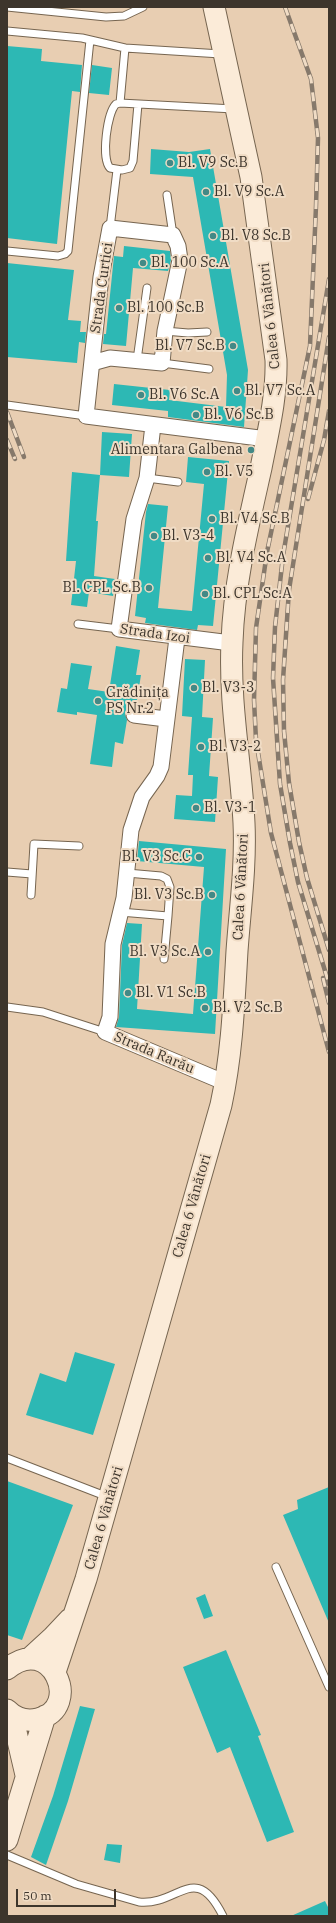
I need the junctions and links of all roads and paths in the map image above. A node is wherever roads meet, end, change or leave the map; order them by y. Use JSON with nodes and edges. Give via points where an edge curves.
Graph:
{"nodes":[{"id":1,"x":7,"y":7,"type":"edge"},
{"id":2,"x":142,"y":7,"type":"edge"},
{"id":3,"x":214,"y":7,"type":"edge"},
{"id":4,"x":7,"y":31,"type":"edge"},
{"id":5,"x":90,"y":40,"type":"junction"},
{"id":6,"x":125,"y":48,"type":"junction"},
{"id":7,"x":223,"y":54,"type":"junction"},
{"id":8,"x":120,"y":102,"type":"junction"},
{"id":9,"x":138,"y":104,"type":"junction"},
{"id":10,"x":237,"y":109,"type":"junction"},
{"id":11,"x":117,"y":170,"type":"junction"},
{"id":12,"x":168,"y":195,"type":"dead end"},
{"id":13,"x":110,"y":228,"type":"junction"},
{"id":14,"x":173,"y":235,"type":"junction"},
{"id":15,"x":7,"y":251,"type":"edge"},
{"id":16,"x":147,"y":288,"type":"dead end"},
{"id":17,"x":166,"y":330,"type":"junction"},
{"id":18,"x":207,"y":332,"type":"dead end"},
{"id":19,"x":137,"y":360,"type":"junction"},
{"id":20,"x":92,"y":363,"type":"junction"},
{"id":21,"x":162,"y":363,"type":"junction"},
{"id":22,"x":209,"y":369,"type":"dead end"},
{"id":23,"x":7,"y":405,"type":"edge"},
{"id":24,"x":86,"y":416,"type":"junction"},
{"id":25,"x":153,"y":425,"type":"junction"},
{"id":26,"x":267,"y":439,"type":"junction"},
{"id":27,"x":147,"y":478,"type":"junction"},
{"id":28,"x":178,"y":482,"type":"dead end"},
{"id":29,"x":78,"y":624,"type":"dead end"},
{"id":30,"x":119,"y":629,"type":"junction"},
{"id":31,"x":177,"y":638,"type":"junction"},
{"id":32,"x":232,"y":643,"type":"junction"},
{"id":33,"x":134,"y":715,"type":"dead end"},
{"id":34,"x":166,"y":719,"type":"junction"},
{"id":35,"x":79,"y":846,"type":"dead end"},
{"id":36,"x":7,"y":872,"type":"edge"},
{"id":37,"x":127,"y":873,"type":"junction"},
{"id":38,"x":32,"y":874,"type":"junction"},
{"id":39,"x":31,"y":895,"type":"dead end"},
{"id":40,"x":120,"y":912,"type":"junction"},
{"id":41,"x":168,"y":916,"type":"junction"},
{"id":42,"x":164,"y":959,"type":"dead end"},
{"id":43,"x":7,"y":1007,"type":"edge"},
{"id":44,"x":105,"y":1032,"type":"junction"},
{"id":45,"x":226,"y":1083,"type":"junction"},
{"id":46,"x":7,"y":1458,"type":"edge"},
{"id":47,"x":110,"y":1498,"type":"junction"},
{"id":48,"x":276,"y":1567,"type":"dead end"},
{"id":49,"x":75,"y":1612,"type":"junction"},
{"id":50,"x":28,"y":1660,"type":"junction"},
{"id":51,"x":7,"y":1669,"type":"edge"},
{"id":52,"x":55,"y":1672,"type":"junction"},
{"id":53,"x":329,"y":1687,"type":"edge"},
{"id":54,"x":10,"y":1713,"type":"edge"},
{"id":55,"x":45,"y":1716,"type":"junction"},
{"id":56,"x":26,"y":1777,"type":"junction"},
{"id":57,"x":7,"y":1840,"type":"edge"},
{"id":58,"x":7,"y":1855,"type":"edge"},
{"id":59,"x":222,"y":1916,"type":"edge"}],
"edges":[{"from":1,"to":2,"type":"lane","via":[[106,17],[124,16]]},
{"from":3,"to":7,"type":"main road","name":"Calea 6 Vânători"},
{"from":4,"to":5,"type":"lane"},
{"from":5,"to":6,"type":"lane"},
{"from":5,"to":15,"type":"lane","via":[[68,251],[58,256]]},
{"from":6,"to":7,"type":"lane"},
{"from":6,"to":8,"type":"lane"},
{"from":7,"to":10,"type":"main road","name":"Calea 6 Vânători"},
{"from":8,"to":9,"type":"lane"},
{"from":8,"to":11,"type":"lane","via":[[109,114],[105,153],[110,168]]},
{"from":9,"to":10,"type":"lane"},
{"from":9,"to":11,"type":"lane","via":[[132,165],[126,170]]},
{"from":10,"to":26,"type":"main road","name":"Calea 6 Vânători","via":[[255,200],[276,360],[276,380]]},
{"from":11,"to":13,"type":"lane"},
{"from":12,"to":14,"type":"lane"},
{"from":13,"to":14,"type":"street","name":"Strada Curtici"},
{"from":13,"to":20,"type":"street","name":"Strada Curtici","via":[[101,277]]},
{"from":14,"to":17,"type":"street","via":[[180,260]]},
{"from":16,"to":19,"type":"lane"},
{"from":17,"to":18,"type":"lane"},
{"from":17,"to":21,"type":"street"},
{"from":19,"to":20,"type":"street","via":[[110,358]]},
{"from":19,"to":21,"type":"street"},
{"from":20,"to":24,"type":"street","name":"Strada Curtici"},
{"from":21,"to":22,"type":"lane"},
{"from":23,"to":24,"type":"lane"},
{"from":24,"to":25,"type":"street"},
{"from":25,"to":26,"type":"street"},
{"from":25,"to":27,"type":"street"},
{"from":26,"to":32,"type":"main road","name":"Calea 6 Vânători","via":[[240,567]]},
{"from":27,"to":28,"type":"lane"},
{"from":27,"to":30,"type":"street","via":[[134,519]]},
{"from":29,"to":30,"type":"lane","name":"Strada Izoi"},
{"from":30,"to":31,"type":"street","name":"Strada Izoi"},
{"from":31,"to":32,"type":"street","name":"Strada Izoi"},
{"from":31,"to":34,"type":"street","name":"Strada Rarău"},
{"from":32,"to":45,"type":"main road","name":"Calea 6 Vânători","via":[[232,690],[244,822],[244,854]]},
{"from":33,"to":34,"type":"street"},
{"from":34,"to":37,"type":"street","name":"Strada Rarău","via":[[161,767],[139,804],[131,830]]},
{"from":35,"to":38,"type":"lane","via":[[34,844]]},
{"from":36,"to":38,"type":"lane"},
{"from":37,"to":40,"type":"street","name":"Strada Rarău"},
{"from":37,"to":41,"type":"lane","via":[[161,876],[167,880],[170,887]]},
{"from":38,"to":39,"type":"lane"},
{"from":40,"to":41,"type":"lane"},
{"from":40,"to":44,"type":"street","name":"Strada Rarău","via":[[113,944],[110,1017]]},
{"from":41,"to":42,"type":"lane"},
{"from":43,"to":44,"type":"lane","via":[[44,1012]]},
{"from":44,"to":45,"type":"street","name":"Strada Rarău"},
{"from":45,"to":47,"type":"main road","name":"Calea 6 Vânători"},
{"from":46,"to":47,"type":"lane"},
{"from":47,"to":49,"type":"main road","name":"Calea 6 Vânători"},
{"from":48,"to":53,"type":"lane"},
{"from":49,"to":50,"type":"main road","name":"Calea 6 Vânători"},
{"from":49,"to":52,"type":"main road","name":"Calea 6 Vânători"},
{"from":50,"to":51,"type":"main road","via":[[14,1663]]},
{"from":50,"to":52,"type":"main road","via":[[44,1663]]},
{"from":52,"to":55,"type":"main road","via":[[60,1697],[56,1706]]},
{"from":54,"to":55,"type":"main road","via":[[22,1720],[32,1721]]},
{"from":54,"to":56,"type":"main road"},
{"from":55,"to":56,"type":"main road"},
{"from":56,"to":57,"type":"main road"},
{"from":58,"to":59,"type":"lane","via":[[76,1884],[139,1902],[149,1903],[186,1889],[204,1890],[211,1896]]}]}
